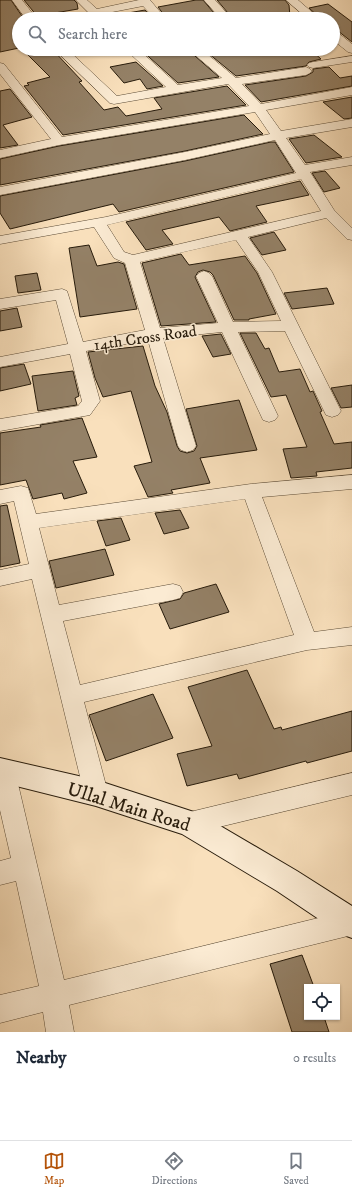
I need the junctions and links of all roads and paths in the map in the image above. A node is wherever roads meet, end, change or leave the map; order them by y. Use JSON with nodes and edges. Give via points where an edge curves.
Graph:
{"nodes":[{"id":1,"x":18,"y":0,"type":"edge"},
{"id":2,"x":80,"y":0,"type":"edge"},
{"id":3,"x":209,"y":0,"type":"edge"},
{"id":4,"x":291,"y":0,"type":"edge"},
{"id":5,"x":145,"y":1,"type":"edge"},
{"id":6,"x":27,"y":12,"type":"edge"},
{"id":7,"x":93,"y":12,"type":"edge"},
{"id":8,"x":110,"y":12,"type":"edge"},
{"id":9,"x":155,"y":12,"type":"edge"},
{"id":10,"x":220,"y":12,"type":"edge"},
{"id":11,"x":305,"y":12,"type":"edge"},
{"id":12,"x":340,"y":41,"type":"edge"},
{"id":13,"x":352,"y":50,"type":"edge"},
{"id":14,"x":67,"y":56,"type":"edge"},
{"id":15,"x":139,"y":56,"type":"edge"},
{"id":16,"x":202,"y":56,"type":"edge"},
{"id":17,"x":352,"y":59,"type":"edge"},
{"id":18,"x":0,"y":66,"type":"edge"},
{"id":19,"x":232,"y":81,"type":"junction"},
{"id":20,"x":175,"y":89,"type":"junction"},
{"id":21,"x":352,"y":91,"type":"edge"},
{"id":22,"x":258,"y":108,"type":"junction"},
{"id":23,"x":352,"y":123,"type":"edge"},
{"id":24,"x":277,"y":136,"type":"junction"},
{"id":25,"x":59,"y":141,"type":"junction"},
{"id":26,"x":0,"y":154,"type":"edge"},
{"id":27,"x":352,"y":161,"type":"edge"},
{"id":28,"x":302,"y":170,"type":"junction"},
{"id":29,"x":0,"y":191,"type":"edge"},
{"id":30,"x":329,"y":213,"type":"junction"},
{"id":31,"x":98,"y":222,"type":"junction"},
{"id":32,"x":239,"y":234,"type":"junction"},
{"id":33,"x":352,"y":236,"type":"edge"},
{"id":34,"x":0,"y":240,"type":"edge"},
{"id":35,"x":132,"y":260,"type":"junction"},
{"id":36,"x":204,"y":276,"type":"dead end"},
{"id":37,"x":0,"y":304,"type":"edge"},
{"id":38,"x":292,"y":326,"type":"junction"},
{"id":39,"x":228,"y":327,"type":"junction"},
{"id":40,"x":153,"y":334,"type":"junction"},
{"id":41,"x":76,"y":348,"type":"junction"},
{"id":42,"x":0,"y":362,"type":"edge"},
{"id":43,"x":332,"y":411,"type":"dead end"},
{"id":44,"x":269,"y":416,"type":"dead end"},
{"id":45,"x":0,"y":425,"type":"edge"},
{"id":46,"x":187,"y":446,"type":"dead end"},
{"id":47,"x":352,"y":482,"type":"edge"},
{"id":48,"x":251,"y":491,"type":"junction"},
{"id":49,"x":0,"y":497,"type":"edge"},
{"id":50,"x":29,"y":522,"type":"junction"},
{"id":51,"x":41,"y":569,"type":"junction"},
{"id":52,"x":0,"y":578,"type":"edge"},
{"id":53,"x":173,"y":592,"type":"dead end"},
{"id":54,"x":52,"y":615,"type":"junction"},
{"id":55,"x":352,"y":636,"type":"edge"},
{"id":56,"x":307,"y":641,"type":"junction"},
{"id":57,"x":72,"y":696,"type":"junction"},
{"id":58,"x":2,"y":771,"type":"edge"},
{"id":59,"x":352,"y":784,"type":"edge"},
{"id":60,"x":96,"y":793,"type":"junction"},
{"id":61,"x":190,"y":823,"type":"junction"},
{"id":62,"x":25,"y":866,"type":"junction"},
{"id":63,"x":0,"y":873,"type":"edge"},
{"id":64,"x":351,"y":923,"type":"edge"},
{"id":65,"x":54,"y":994,"type":"junction"},
{"id":66,"x":0,"y":1009,"type":"edge"},
{"id":67,"x":60,"y":1032,"type":"edge"}],
"edges":[{"from":1,"to":6,"type":"street"},
{"from":2,"to":7,"type":"street"},
{"from":3,"to":10,"type":"street"},
{"from":4,"to":11,"type":"street"},
{"from":5,"to":8,"type":"street"},
{"from":5,"to":9,"type":"street"},
{"from":12,"to":13,"type":"street"},
{"from":14,"to":20,"type":"street","via":[[114,100]]},
{"from":15,"to":20,"type":"street"},
{"from":16,"to":19,"type":"street"},
{"from":17,"to":19,"type":"street"},
{"from":18,"to":25,"type":"street"},
{"from":19,"to":20,"type":"street"},
{"from":19,"to":22,"type":"street"},
{"from":21,"to":22,"type":"street"},
{"from":22,"to":24,"type":"street"},
{"from":22,"to":25,"type":"street"},
{"from":23,"to":24,"type":"street"},
{"from":24,"to":28,"type":"street"},
{"from":24,"to":29,"type":"street"},
{"from":25,"to":26,"type":"street"},
{"from":27,"to":28,"type":"street"},
{"from":28,"to":30,"type":"street"},
{"from":28,"to":31,"type":"street","via":[[303,175]]},
{"from":30,"to":32,"type":"street"},
{"from":30,"to":33,"type":"street"},
{"from":31,"to":34,"type":"street"},
{"from":31,"to":35,"type":"street","via":[[119,256]]},
{"from":32,"to":35,"type":"street"},
{"from":32,"to":38,"type":"street","via":[[265,272]]},
{"from":35,"to":40,"type":"street"},
{"from":36,"to":39,"type":"street"},
{"from":37,"to":41,"type":"street","via":[[62,294]]},
{"from":38,"to":39,"type":"street","name":"14th Cross Road"},
{"from":38,"to":43,"type":"street"},
{"from":39,"to":40,"type":"street","name":"14th Cross Road"},
{"from":39,"to":44,"type":"street"},
{"from":40,"to":41,"type":"street","name":"14th Cross Road"},
{"from":40,"to":46,"type":"street"},
{"from":41,"to":42,"type":"street","name":"14th Cross Road"},
{"from":41,"to":45,"type":"street","via":[[91,401],[84,411]]},
{"from":47,"to":48,"type":"street"},
{"from":48,"to":50,"type":"street"},
{"from":48,"to":56,"type":"street"},
{"from":49,"to":50,"type":"street","via":[[21,493]]},
{"from":50,"to":51,"type":"street"},
{"from":51,"to":52,"type":"street"},
{"from":51,"to":54,"type":"street"},
{"from":53,"to":54,"type":"street"},
{"from":54,"to":57,"type":"street"},
{"from":55,"to":56,"type":"street"},
{"from":56,"to":57,"type":"street"},
{"from":57,"to":60,"type":"street"},
{"from":58,"to":60,"type":"main road","name":"Ullal Main Road"},
{"from":58,"to":62,"type":"street"},
{"from":59,"to":61,"type":"street"},
{"from":60,"to":61,"type":"main road","name":"Ullal Main Road"},
{"from":61,"to":64,"type":"main road","name":"Ullal Main Road"},
{"from":62,"to":63,"type":"street"},
{"from":62,"to":65,"type":"street"},
{"from":64,"to":65,"type":"street"},
{"from":65,"to":66,"type":"street"},
{"from":65,"to":67,"type":"street"}]}
